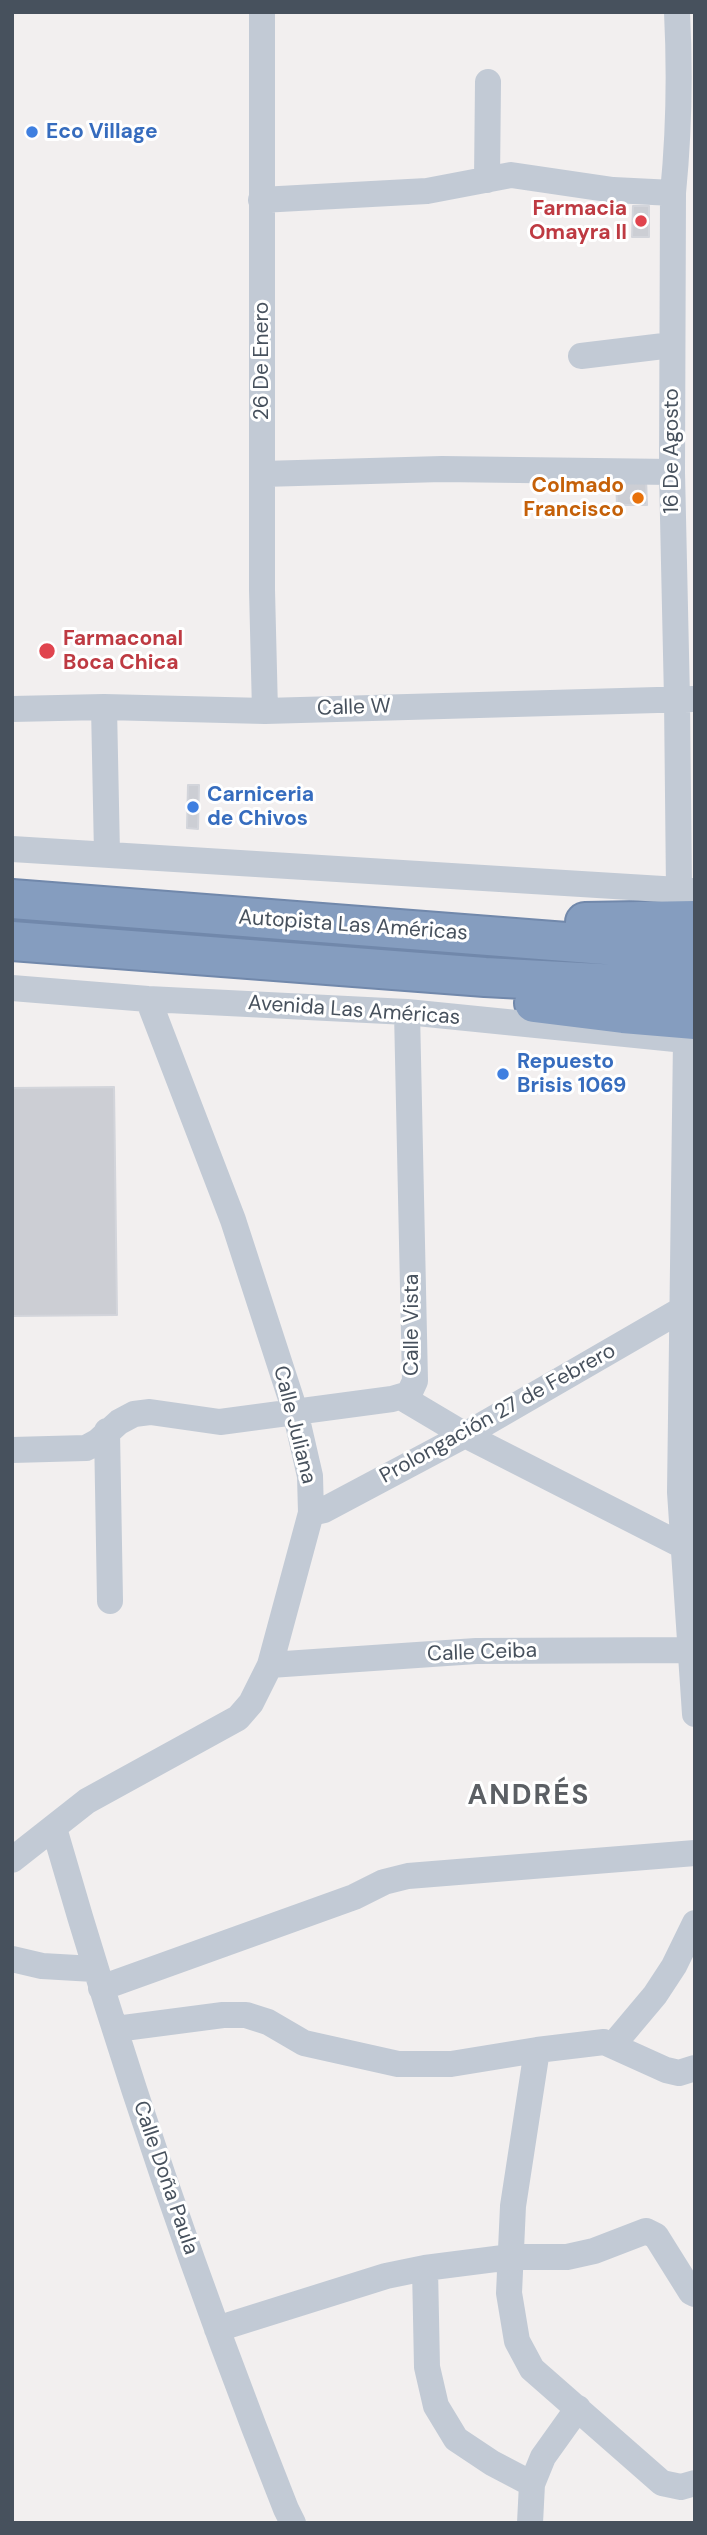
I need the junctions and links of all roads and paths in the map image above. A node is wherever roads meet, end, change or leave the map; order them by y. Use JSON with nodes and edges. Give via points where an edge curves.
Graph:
{"nodes":[{"id":1,"x":262,"y":12,"type":"edge"},
{"id":2,"x":677,"y":12,"type":"edge"},
{"id":3,"x":687,"y":36,"type":"edge"},
{"id":4,"x":488,"y":82,"type":"dead end"},
{"id":5,"x":685,"y":157,"type":"edge"},
{"id":6,"x":487,"y":180,"type":"junction"},
{"id":7,"x":673,"y":192,"type":"junction"},
{"id":8,"x":261,"y":201,"type":"junction"},
{"id":9,"x":684,"y":243,"type":"edge"},
{"id":10,"x":679,"y":353,"type":"edge"},
{"id":11,"x":581,"y":356,"type":"dead end"},
{"id":12,"x":671,"y":472,"type":"junction"},
{"id":13,"x":262,"y":474,"type":"junction"},
{"id":14,"x":684,"y":515,"type":"edge"},
{"id":15,"x":686,"y":699,"type":"edge"},
{"id":16,"x":104,"y":707,"type":"junction"},
{"id":17,"x":12,"y":709,"type":"edge"},
{"id":18,"x":265,"y":710,"type":"junction"},
{"id":19,"x":12,"y":849,"type":"edge"},
{"id":20,"x":107,"y":854,"type":"junction"},
{"id":21,"x":12,"y":899,"type":"edge"},
{"id":22,"x":12,"y":941,"type":"edge"},
{"id":23,"x":691,"y":968,"type":"edge"},
{"id":24,"x":12,"y":988,"type":"edge"},
{"id":25,"x":148,"y":999,"type":"junction"},
{"id":26,"x":407,"y":1012,"type":"junction"},
{"id":27,"x":688,"y":1310,"type":"edge"},
{"id":28,"x":401,"y":1397,"type":"junction"},
{"id":29,"x":295,"y":1411,"type":"junction"},
{"id":30,"x":107,"y":1431,"type":"junction"},
{"id":31,"x":464,"y":1435,"type":"junction"},
{"id":32,"x":12,"y":1450,"type":"edge"},
{"id":33,"x":312,"y":1513,"type":"junction"},
{"id":34,"x":683,"y":1546,"type":"junction"},
{"id":35,"x":110,"y":1601,"type":"dead end"},
{"id":36,"x":693,"y":1651,"type":"edge"},
{"id":37,"x":270,"y":1665,"type":"junction"},
{"id":38,"x":695,"y":1714,"type":"edge"},
{"id":39,"x":54,"y":1828,"type":"junction"},
{"id":40,"x":695,"y":1853,"type":"edge"},
{"id":41,"x":12,"y":1860,"type":"edge"},
{"id":42,"x":695,"y":1923,"type":"edge"},
{"id":43,"x":12,"y":1959,"type":"edge"},
{"id":44,"x":97,"y":1978,"type":"junction"},
{"id":45,"x":116,"y":2029,"type":"junction"},
{"id":46,"x":613,"y":2045,"type":"junction"},
{"id":47,"x":537,"y":2050,"type":"junction"},
{"id":48,"x":695,"y":2068,"type":"edge"},
{"id":49,"x":511,"y":2257,"type":"junction"},
{"id":50,"x":425,"y":2268,"type":"junction"},
{"id":51,"x":694,"y":2296,"type":"edge"},
{"id":52,"x":217,"y":2329,"type":"junction"},
{"id":53,"x":578,"y":2408,"type":"junction"},
{"id":54,"x":695,"y":2483,"type":"edge"},
{"id":55,"x":532,"y":2484,"type":"junction"},
{"id":56,"x":293,"y":2523,"type":"edge"},
{"id":57,"x":530,"y":2523,"type":"edge"}],
"edges":[{"from":1,"to":8,"type":"street","name":"26 De Enero"},
{"from":2,"to":3,"type":"street","name":"16 De Agosto"},
{"from":3,"to":5,"type":"street","name":"16 De Agosto"},
{"from":4,"to":6,"type":"street"},
{"from":5,"to":7,"type":"street","name":"16 De Agosto"},
{"from":6,"to":7,"type":"street","via":[[511,175],[613,190]]},
{"from":6,"to":8,"type":"street","via":[[427,191]]},
{"from":7,"to":9,"type":"street","name":"16 De Agosto"},
{"from":8,"to":13,"type":"street","name":"26 De Enero"},
{"from":9,"to":10,"type":"street","name":"16 De Agosto"},
{"from":10,"to":11,"type":"street"},
{"from":10,"to":12,"type":"street","name":"16 De Agosto"},
{"from":12,"to":13,"type":"street","via":[[442,469]]},
{"from":12,"to":14,"type":"street","name":"16 De Agosto"},
{"from":13,"to":18,"type":"street","name":"26 De Enero"},
{"from":14,"to":15,"type":"street","name":"16 De Agosto"},
{"from":15,"to":18,"type":"street","name":"Calle W"},
{"from":15,"to":23,"type":"street","name":"16 De Agosto"},
{"from":16,"to":17,"type":"street","name":"Calle W"},
{"from":16,"to":18,"type":"street","name":"Calle W"},
{"from":16,"to":20,"type":"street"},
{"from":19,"to":20,"type":"street"},
{"from":20,"to":23,"type":"street"},
{"from":21,"to":23,"type":"highway","name":"Autopista Las Américas","via":[[504,937]]},
{"from":22,"to":23,"type":"highway","name":"Autopista Las Américas","via":[[485,977]]},
{"from":23,"to":26,"type":"street","name":"Avenida Las Américas"},
{"from":23,"to":27,"type":"street","name":"16 De Agosto"},
{"from":24,"to":25,"type":"street","name":"Avenida Las Américas"},
{"from":25,"to":26,"type":"street","name":"Avenida Las Américas"},
{"from":25,"to":29,"type":"street","name":"Calle Juliana","via":[[233,1220]]},
{"from":26,"to":28,"type":"street","name":"Calle Vista","via":[[415,1381],[409,1394]]},
{"from":27,"to":31,"type":"street","name":"Prolongación 27 de Febrero"},
{"from":27,"to":34,"type":"street","name":"16 De Agosto","via":[[680,1492]]},
{"from":28,"to":29,"type":"street","name":"Calle Vista"},
{"from":28,"to":31,"type":"street"},
{"from":29,"to":30,"type":"street","name":"Calle Vista","via":[[220,1422],[150,1412],[134,1414]]},
{"from":29,"to":33,"type":"street","name":"Calle Juliana","via":[[310,1476]]},
{"from":30,"to":32,"type":"street","name":"Calle Vista","via":[[86,1448]]},
{"from":30,"to":35,"type":"street"},
{"from":31,"to":33,"type":"street","name":"Prolongación 27 de Febrero"},
{"from":31,"to":34,"type":"street"},
{"from":33,"to":37,"type":"street","name":"Calle Juliana"},
{"from":34,"to":36,"type":"street","name":"16 De Agosto"},
{"from":36,"to":37,"type":"street","name":"Calle Ceiba","via":[[476,1651]]},
{"from":36,"to":38,"type":"street","name":"16 De Agosto"},
{"from":37,"to":39,"type":"street","name":"Calle Juliana","via":[[238,1718],[87,1801]]},
{"from":39,"to":41,"type":"street","name":"Calle Juliana"},
{"from":39,"to":44,"type":"street","name":"Calle Doña Paula"},
{"from":40,"to":44,"type":"street","via":[[408,1876]]},
{"from":42,"to":46,"type":"street","via":[[655,1995]]},
{"from":43,"to":44,"type":"street"},
{"from":44,"to":45,"type":"street","name":"Calle Doña Paula"},
{"from":45,"to":47,"type":"street","via":[[246,2015],[304,2042],[398,2064],[451,2064]]},
{"from":45,"to":52,"type":"street","name":"Calle Doña Paula"},
{"from":46,"to":47,"type":"street"},
{"from":46,"to":48,"type":"street","via":[[666,2070],[679,2073]]},
{"from":47,"to":49,"type":"street","via":[[513,2206]]},
{"from":49,"to":50,"type":"street"},
{"from":49,"to":51,"type":"street","via":[[567,2257],[646,2231],[656,2235]]},
{"from":49,"to":53,"type":"street","via":[[509,2293],[517,2340],[532,2369]]},
{"from":50,"to":52,"type":"street"},
{"from":50,"to":55,"type":"street","via":[[427,2367],[436,2406],[456,2439]]},
{"from":52,"to":56,"type":"street","name":"Calle Doña Paula"},
{"from":53,"to":54,"type":"street","via":[[662,2483],[681,2487]]},
{"from":53,"to":55,"type":"street","via":[[542,2457]]},
{"from":55,"to":57,"type":"street"}]}
